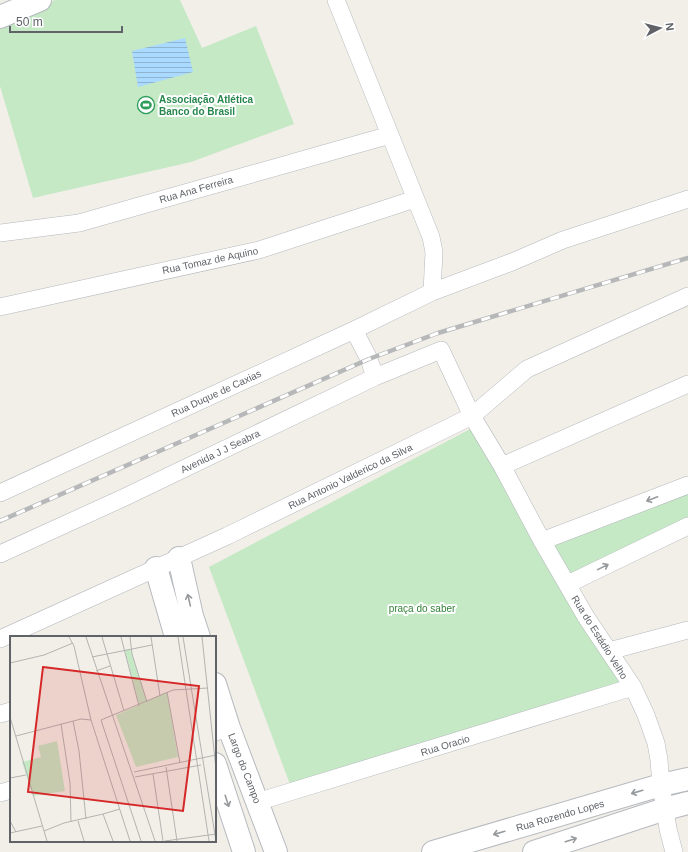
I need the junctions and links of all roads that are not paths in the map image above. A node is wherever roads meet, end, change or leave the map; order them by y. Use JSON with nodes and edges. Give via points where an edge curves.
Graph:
{"nodes":[{"id":1,"x":40,"y":0,"type":"edge"},
{"id":2,"x":336,"y":0,"type":"edge"},
{"id":3,"x":0,"y":17,"type":"edge"},
{"id":4,"x":390,"y":135,"type":"junction"},
{"id":5,"x":415,"y":199,"type":"junction"},
{"id":6,"x":688,"y":199,"type":"edge"},
{"id":7,"x":0,"y":233,"type":"edge"},
{"id":8,"x":432,"y":292,"type":"junction"},
{"id":9,"x":688,"y":296,"type":"edge"},
{"id":10,"x":0,"y":306,"type":"edge"},
{"id":11,"x":354,"y":330,"type":"junction"},
{"id":12,"x":441,"y":350,"type":"joint"},
{"id":13,"x":375,"y":378,"type":"junction"},
{"id":14,"x":688,"y":384,"type":"edge"},
{"id":15,"x":472,"y":416,"type":"junction"},
{"id":16,"x":502,"y":466,"type":"junction"},
{"id":17,"x":688,"y":485,"type":"edge"},
{"id":18,"x":0,"y":493,"type":"edge"},
{"id":19,"x":688,"y":526,"type":"edge"},
{"id":20,"x":542,"y":541,"type":"junction"},
{"id":21,"x":0,"y":554,"type":"edge"},
{"id":22,"x":179,"y":558,"type":"junction"},
{"id":23,"x":156,"y":568,"type":"junction"},
{"id":24,"x":568,"y":584,"type":"junction"},
{"id":25,"x":688,"y":630,"type":"edge"},
{"id":26,"x":176,"y":636,"type":"edge"},
{"id":27,"x":200,"y":636,"type":"edge"},
{"id":28,"x":0,"y":639,"type":"edge"},
{"id":29,"x":609,"y":651,"type":"junction"},
{"id":30,"x":633,"y":688,"type":"junction"},
{"id":31,"x":216,"y":691,"type":"edge"},
{"id":32,"x":10,"y":711,"type":"edge"},
{"id":33,"x":0,"y":714,"type":"edge"},
{"id":34,"x":222,"y":730,"type":"edge"},
{"id":35,"x":216,"y":767,"type":"edge"},
{"id":36,"x":688,"y":779,"type":"edge"},
{"id":37,"x":661,"y":785,"type":"junction"},
{"id":38,"x":10,"y":790,"type":"edge"},
{"id":39,"x":0,"y":793,"type":"edge"},
{"id":40,"x":257,"y":802,"type":"junction"},
{"id":41,"x":688,"y":803,"type":"edge"},
{"id":42,"x":666,"y":809,"type":"junction"},
{"id":43,"x":244,"y":852,"type":"edge"},
{"id":44,"x":276,"y":852,"type":"edge"},
{"id":45,"x":433,"y":852,"type":"edge"},
{"id":46,"x":534,"y":852,"type":"edge"},
{"id":47,"x":674,"y":852,"type":"edge"}],
"edges":[{"from":1,"to":3,"type":"street"},
{"from":2,"to":4,"type":"street"},
{"from":4,"to":5,"type":"street"},
{"from":4,"to":7,"type":"street","name":"Rua Ana Ferreira","via":[[78,223]]},
{"from":5,"to":8,"type":"street","via":[[431,237],[434,252]]},
{"from":5,"to":10,"type":"street","name":"Rua Tomaz de Aquino","via":[[259,250]]},
{"from":6,"to":8,"type":"street","name":"Rua Duque de Caxias","via":[[563,240]]},
{"from":8,"to":11,"type":"street","name":"Rua Duque de Caxias"},
{"from":9,"to":15,"type":"street","name":"Rua Antonio Valderico da Silva","via":[[527,369]]},
{"from":11,"to":13,"type":"street","via":[[369,359]]},
{"from":11,"to":18,"type":"street","name":"Rua Duque de Caxias"},
{"from":12,"to":13,"type":"street","name":"Avenida J J Seabra"},
{"from":12,"to":15,"type":"street","name":"Rua do Estádio Velho"},
{"from":13,"to":21,"type":"street","name":"Avenida J J Seabra"},
{"from":14,"to":16,"type":"street"},
{"from":15,"to":16,"type":"street","name":"Rua do Estádio Velho"},
{"from":15,"to":22,"type":"street","name":"Rua Antonio Valderico da Silva"},
{"from":16,"to":20,"type":"street","name":"Rua do Estádio Velho"},
{"from":17,"to":20,"type":"street","one_way":true},
{"from":24,"to":19,"type":"street","one_way":true},
{"from":20,"to":24,"type":"street","name":"Rua do Estádio Velho"},
{"from":22,"to":23,"type":"street","name":"Rua Antonio Valderico da Silva"},
{"from":27,"to":22,"type":"street","one_way":true,"via":[[192,616]]},
{"from":23,"to":26,"type":"street"},
{"from":23,"to":28,"type":"street","name":"Rua Antonio Valderico da Silva"},
{"from":24,"to":29,"type":"street","name":"Rua do Estádio Velho"},
{"from":25,"to":29,"type":"street"},
{"from":29,"to":30,"type":"street","name":"Rua do Estádio Velho"},
{"from":30,"to":37,"type":"street","name":"Rua do Estádio Velho","via":[[656,743]]},
{"from":30,"to":40,"type":"street","name":"Rua Oracio"},
{"from":31,"to":34,"type":"street","name":"Largo do Campo"},
{"from":32,"to":33,"type":"street"},
{"from":34,"to":40,"type":"street","name":"Largo do Campo"},
{"from":35,"to":43,"type":"street","one_way":true},
{"from":36,"to":37,"type":"street","name":"Rua Rozendo Lopes"},
{"from":37,"to":42,"type":"street","name":"Rua do Estádio Velho"},
{"from":37,"to":45,"type":"street","name":"Rua Rozendo Lopes","one_way":true},
{"from":38,"to":39,"type":"street"},
{"from":40,"to":44,"type":"street","name":"Largo do Campo"},
{"from":41,"to":42,"type":"street"},
{"from":46,"to":42,"type":"street","one_way":true},
{"from":42,"to":47,"type":"street","name":"Rua do Estádio Velho"}]}
